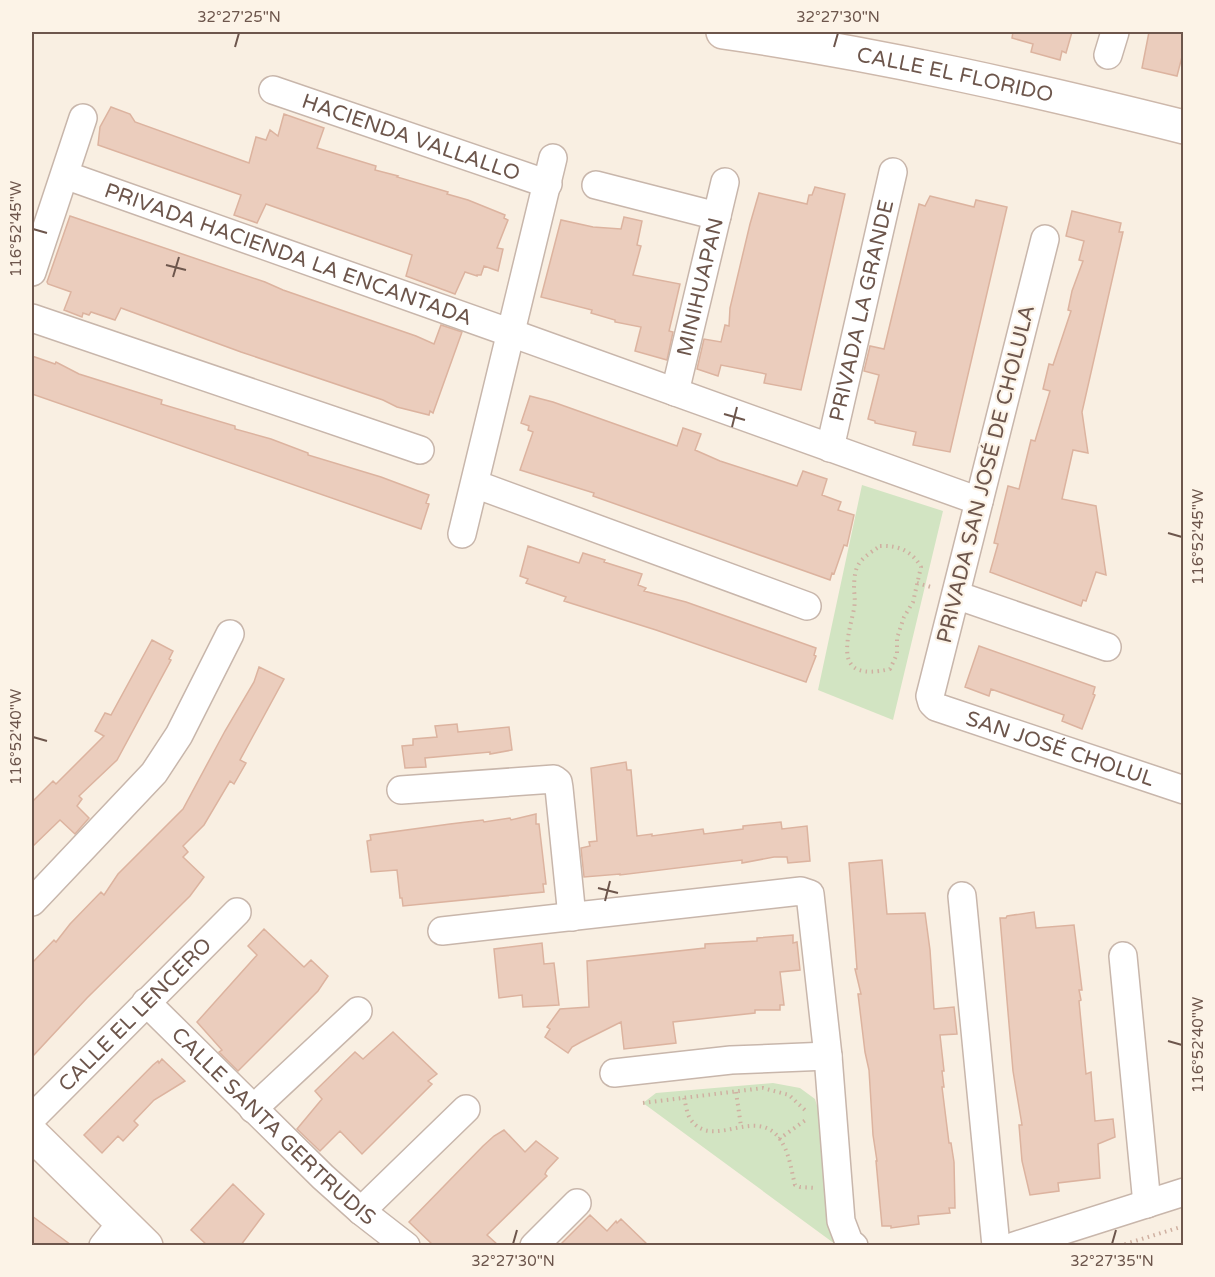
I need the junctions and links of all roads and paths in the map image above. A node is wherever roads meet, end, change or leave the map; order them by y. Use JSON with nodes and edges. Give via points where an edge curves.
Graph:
{"nodes":[{"id":1,"x":723,"y":32,"type":"edge"},
{"id":2,"x":775,"y":35,"type":"edge"},
{"id":3,"x":273,"y":90,"type":"dead end"},
{"id":4,"x":83,"y":118,"type":"dead end"},
{"id":5,"x":1184,"y":127,"type":"edge"},
{"id":6,"x":553,"y":158,"type":"dead end"},
{"id":7,"x":893,"y":172,"type":"dead end"},
{"id":8,"x":65,"y":175,"type":"junction"},
{"id":9,"x":725,"y":182,"type":"dead end"},
{"id":10,"x":548,"y":184,"type":"junction"},
{"id":11,"x":596,"y":185,"type":"dead end"},
{"id":12,"x":717,"y":216,"type":"junction"},
{"id":13,"x":1045,"y":239,"type":"dead end"},
{"id":14,"x":32,"y":273,"type":"edge"},
{"id":15,"x":32,"y":318,"type":"edge"},
{"id":16,"x":511,"y":333,"type":"junction"},
{"id":17,"x":675,"y":392,"type":"junction"},
{"id":18,"x":830,"y":448,"type":"junction"},
{"id":19,"x":420,"y":450,"type":"dead end"},
{"id":20,"x":475,"y":484,"type":"junction"},
{"id":21,"x":979,"y":501,"type":"junction"},
{"id":22,"x":462,"y":534,"type":"dead end"},
{"id":23,"x":890,"y":546,"type":"joint"},
{"id":24,"x":956,"y":595,"type":"junction"},
{"id":25,"x":807,"y":606,"type":"dead end"},
{"id":26,"x":230,"y":634,"type":"dead end"},
{"id":27,"x":1107,"y":647,"type":"dead end"},
{"id":28,"x":936,"y":707,"type":"joint"},
{"id":29,"x":401,"y":790,"type":"dead end"},
{"id":30,"x":1184,"y":790,"type":"edge"},
{"id":31,"x":962,"y":896,"type":"dead end"},
{"id":32,"x":32,"y":903,"type":"edge"},
{"id":33,"x":237,"y":912,"type":"dead end"},
{"id":34,"x":572,"y":917,"type":"junction"},
{"id":35,"x":442,"y":931,"type":"dead end"},
{"id":36,"x":1123,"y":956,"type":"dead end"},
{"id":37,"x":146,"y":1002,"type":"junction"},
{"id":38,"x":358,"y":1011,"type":"dead end"},
{"id":39,"x":828,"y":1056,"type":"junction"},
{"id":40,"x":614,"y":1073,"type":"dead end"},
{"id":41,"x":736,"y":1092,"type":"junction"},
{"id":42,"x":684,"y":1098,"type":"junction"},
{"id":43,"x":643,"y":1103,"type":"dead end"},
{"id":44,"x":253,"y":1109,"type":"junction"},
{"id":45,"x":466,"y":1109,"type":"dead end"},
{"id":46,"x":32,"y":1118,"type":"edge"},
{"id":47,"x":741,"y":1126,"type":"junction"},
{"id":48,"x":32,"y":1134,"type":"edge"},
{"id":49,"x":778,"y":1139,"type":"junction"},
{"id":50,"x":822,"y":1188,"type":"dead end"},
{"id":51,"x":1184,"y":1192,"type":"edge"},
{"id":52,"x":577,"y":1203,"type":"dead end"},
{"id":53,"x":1147,"y":1204,"type":"junction"},
{"id":54,"x":361,"y":1211,"type":"junction"},
{"id":55,"x":1184,"y":1226,"type":"edge"},
{"id":56,"x":113,"y":1234,"type":"edge"},
{"id":57,"x":146,"y":1245,"type":"edge"},
{"id":58,"x":406,"y":1245,"type":"edge"},
{"id":59,"x":534,"y":1245,"type":"edge"},
{"id":60,"x":854,"y":1245,"type":"edge"},
{"id":61,"x":996,"y":1245,"type":"edge"},
{"id":62,"x":1014,"y":1245,"type":"edge"},
{"id":63,"x":1119,"y":1245,"type":"edge"}],
"edges":[{"from":1,"to":2,"type":"main road","name":"CALLE EL FLORIDO"},
{"from":2,"to":5,"type":"main road","name":"CALLE EL FLORIDO"},
{"from":3,"to":10,"type":"street","name":"HACIENDA VALLALLO"},
{"from":4,"to":8,"type":"street"},
{"from":6,"to":10,"type":"street"},
{"from":7,"to":18,"type":"street","name":"PRIVADA LA GRANDE"},
{"from":8,"to":14,"type":"street"},
{"from":8,"to":16,"type":"street","name":"PRIVADA HACIENDA LA ENCANTADA"},
{"from":9,"to":12,"type":"street","name":"MINIHUAPAN"},
{"from":10,"to":16,"type":"street"},
{"from":11,"to":12,"type":"street"},
{"from":12,"to":17,"type":"street","name":"MINIHUAPAN"},
{"from":13,"to":21,"type":"street","name":"PRIVADA SAN JOSÉ DE CHOLULA"},
{"from":15,"to":19,"type":"street"},
{"from":16,"to":17,"type":"street","name":"PRIVADA HACIENDA LA ENCANTADA"},
{"from":16,"to":20,"type":"street"},
{"from":17,"to":18,"type":"street","name":"PRIVADA HACIENDA LA ENCANTADA"},
{"from":18,"to":21,"type":"street","name":"PRIVADA HACIENDA LA ENCANTADA"},
{"from":20,"to":22,"type":"street"},
{"from":20,"to":25,"type":"street"},
{"from":21,"to":24,"type":"street","name":"PRIVADA SAN JOSÉ DE CHOLULA"},
{"from":23,"to":23,"type":"path","via":[[880,546],[862,558],[854,572],[855,606],[847,636],[847,659],[857,669],[873,673],[890,669],[897,654],[897,638],[913,602],[921,567],[907,551]]},
{"from":24,"to":27,"type":"street"},
{"from":24,"to":28,"type":"street","name":"PRIVADA SAN JOSÉ DE CHOLULA","via":[[930,696]]},
{"from":26,"to":32,"type":"street","via":[[179,735],[154,773]]},
{"from":28,"to":30,"type":"street","name":"SAN JOSÉ CHOLUL"},
{"from":29,"to":34,"type":"street","via":[[554,779],[559,788]]},
{"from":31,"to":61,"type":"street"},
{"from":33,"to":37,"type":"street","name":"CALLE EL LENCERO"},
{"from":34,"to":35,"type":"street"},
{"from":34,"to":39,"type":"street","via":[[801,891],[810,894]]},
{"from":36,"to":53,"type":"street"},
{"from":37,"to":44,"type":"street","name":"CALLE SANTA GERTRUDIS"},
{"from":37,"to":46,"type":"street","name":"CALLE EL LENCERO"},
{"from":38,"to":44,"type":"street"},
{"from":39,"to":40,"type":"street","via":[[731,1060]]},
{"from":39,"to":60,"type":"street","via":[[841,1221]]},
{"from":41,"to":42,"type":"path"},
{"from":41,"to":47,"type":"path"},
{"from":41,"to":49,"type":"path","via":[[763,1088],[797,1101],[812,1119]]},
{"from":42,"to":43,"type":"path"},
{"from":42,"to":47,"type":"path","via":[[690,1119],[703,1131],[720,1132]]},
{"from":44,"to":54,"type":"street","name":"CALLE SANTA GERTRUDIS"},
{"from":45,"to":54,"type":"street"},
{"from":47,"to":49,"type":"path","via":[[764,1129]]},
{"from":48,"to":56,"type":"main road"},
{"from":49,"to":50,"type":"path","via":[[785,1148],[795,1185]]},
{"from":51,"to":53,"type":"street"},
{"from":52,"to":59,"type":"street"},
{"from":53,"to":62,"type":"street"},
{"from":54,"to":58,"type":"street","name":"CALLE SANTA GERTRUDIS"},
{"from":55,"to":63,"type":"path"},
{"from":56,"to":57,"type":"main road"}]}
